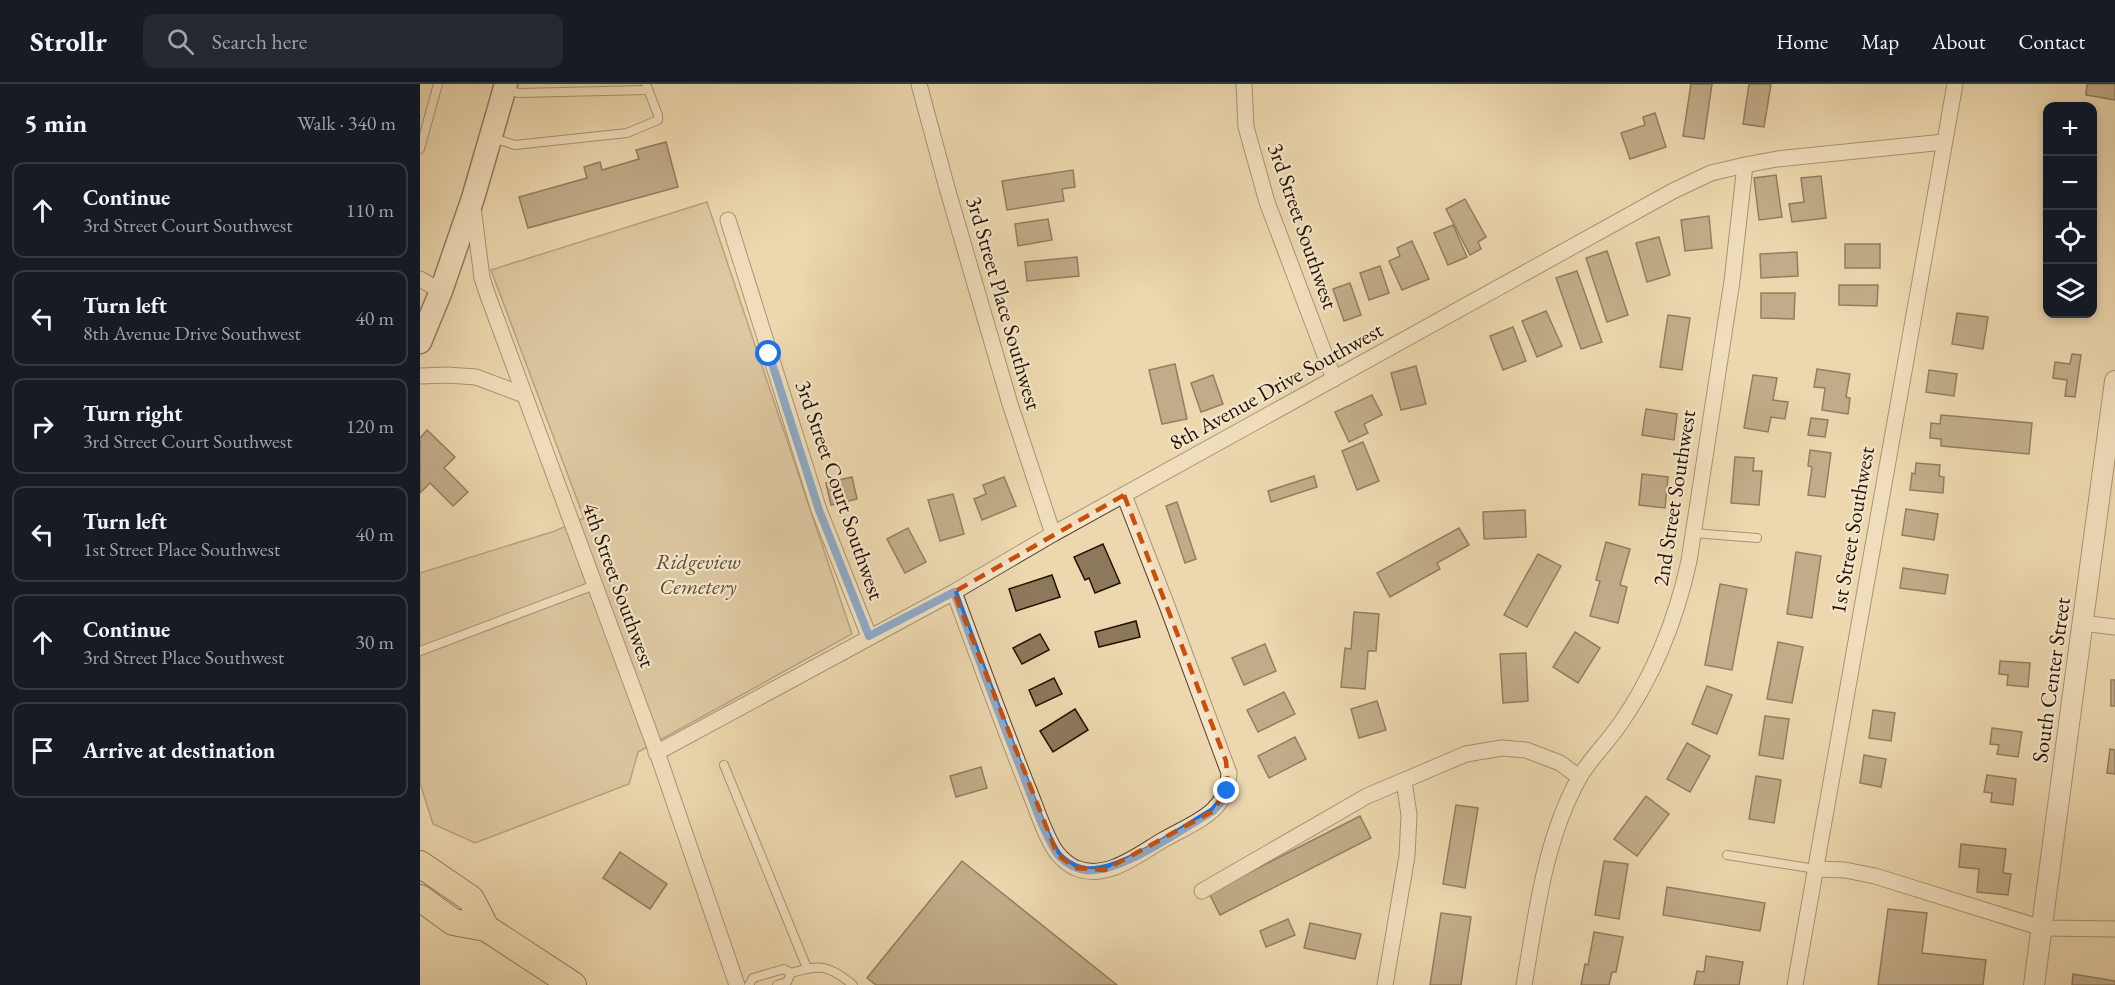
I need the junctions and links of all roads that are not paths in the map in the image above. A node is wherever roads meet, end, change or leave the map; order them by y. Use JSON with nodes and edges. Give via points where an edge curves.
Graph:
{"nodes":[{"id":1,"x":438,"y":84,"type":"edge"},
{"id":2,"x":919,"y":84,"type":"edge"},
{"id":3,"x":1244,"y":84,"type":"edge"},
{"id":4,"x":1955,"y":84,"type":"edge"},
{"id":5,"x":506,"y":87,"type":"edge"},
{"id":6,"x":647,"y":87,"type":"edge"},
{"id":7,"x":491,"y":138,"type":"junction"},
{"id":8,"x":1944,"y":142,"type":"junction"},
{"id":9,"x":420,"y":149,"type":"edge"},
{"id":10,"x":1745,"y":165,"type":"junction"},
{"id":11,"x":472,"y":198,"type":"junction"},
{"id":12,"x":728,"y":220,"type":"dead end"},
{"id":13,"x":420,"y":279,"type":"edge"},
{"id":14,"x":441,"y":291,"type":"junction"},
{"id":15,"x":420,"y":342,"type":"edge"},
{"id":16,"x":420,"y":376,"type":"edge"},
{"id":17,"x":1335,"y":379,"type":"junction"},
{"id":18,"x":2115,"y":381,"type":"edge"},
{"id":19,"x":524,"y":395,"type":"junction"},
{"id":20,"x":1124,"y":495,"type":"junction"},
{"id":21,"x":1693,"y":532,"type":"junction"},
{"id":22,"x":1053,"y":534,"type":"junction"},
{"id":23,"x":1757,"y":538,"type":"dead end"},
{"id":24,"x":596,"y":585,"type":"junction"},
{"id":25,"x":954,"y":592,"type":"junction"},
{"id":26,"x":2082,"y":623,"type":"junction"},
{"id":27,"x":2115,"y":627,"type":"edge"},
{"id":28,"x":869,"y":636,"type":"junction"},
{"id":29,"x":420,"y":651,"type":"edge"},
{"id":30,"x":656,"y":753,"type":"junction"},
{"id":31,"x":724,"y":765,"type":"dead end"},
{"id":32,"x":1579,"y":777,"type":"junction"},
{"id":33,"x":1404,"y":780,"type":"junction"},
{"id":34,"x":1727,"y":855,"type":"dead end"},
{"id":35,"x":420,"y":864,"type":"edge"},
{"id":36,"x":1816,"y":869,"type":"junction"},
{"id":37,"x":1202,"y":891,"type":"dead end"},
{"id":38,"x":420,"y":898,"type":"edge"},
{"id":39,"x":486,"y":928,"type":"junction"},
{"id":40,"x":2042,"y":928,"type":"junction"},
{"id":41,"x":2115,"y":929,"type":"edge"},
{"id":42,"x":807,"y":969,"type":"junction"},
{"id":43,"x":791,"y":973,"type":"junction"},
{"id":44,"x":565,"y":983,"type":"edge"},
{"id":45,"x":737,"y":985,"type":"edge"},
{"id":46,"x":749,"y":985,"type":"edge"},
{"id":47,"x":777,"y":985,"type":"edge"},
{"id":48,"x":853,"y":985,"type":"edge"},
{"id":49,"x":1385,"y":985,"type":"edge"},
{"id":50,"x":1524,"y":985,"type":"edge"},
{"id":51,"x":1795,"y":985,"type":"edge"},
{"id":52,"x":2034,"y":985,"type":"edge"}],
"edges":[{"from":1,"to":9,"type":"lane"},
{"from":2,"to":22,"type":"street","name":"3rd Street Place Southwest","via":[[1010,404]]},
{"from":3,"to":17,"type":"street","name":"3rd Street Southwest","via":[[1246,127],[1267,202]]},
{"from":4,"to":8,"type":"street","name":"1st Street Southwest"},
{"from":5,"to":6,"type":"lane","via":[[519,93]]},
{"from":5,"to":7,"type":"main road"},
{"from":6,"to":7,"type":"lane","via":[[658,120],[627,133],[515,145]]},
{"from":7,"to":11,"type":"main road"},
{"from":8,"to":10,"type":"street","name":"8th Avenue Drive Southwest"},
{"from":8,"to":36,"type":"street","name":"1st Street Southwest"},
{"from":10,"to":17,"type":"street","name":"8th Avenue Drive Southwest","via":[[1711,174],[1673,191]]},
{"from":10,"to":21,"type":"street","name":"2nd Street Southwest","via":[[1732,281]]},
{"from":11,"to":14,"type":"main road"},
{"from":11,"to":19,"type":"street","name":"4th Street Southwest","via":[[482,278]]},
{"from":12,"to":28,"type":"street","name":"3rd Street Court Southwest","via":[[819,510]]},
{"from":13,"to":14,"type":"street"},
{"from":14,"to":15,"type":"main road"},
{"from":16,"to":19,"type":"street","via":[[476,377]]},
{"from":17,"to":20,"type":"street","name":"8th Avenue Drive Southwest"},
{"from":18,"to":26,"type":"street","name":"South Center Street"},
{"from":19,"to":24,"type":"street","name":"4th Street Southwest"},
{"from":20,"to":22,"type":"street","name":"8th Avenue Drive Southwest"},
{"from":20,"to":25,"type":"street","via":[[1229,773],[1228,786],[1213,811],[1123,864],[1106,870],[1087,870],[1075,868],[1057,854]]},
{"from":21,"to":23,"type":"lane"},
{"from":21,"to":32,"type":"street","name":"2nd Street Southwest","via":[[1682,595],[1664,645],[1620,725]]},
{"from":22,"to":25,"type":"street","name":"8th Avenue Drive Southwest"},
{"from":24,"to":29,"type":"lane"},
{"from":24,"to":30,"type":"street","name":"4th Street Southwest"},
{"from":25,"to":28,"type":"street","name":"8th Avenue Drive Southwest"},
{"from":26,"to":27,"type":"street"},
{"from":26,"to":40,"type":"street","name":"South Center Street"},
{"from":28,"to":30,"type":"street","name":"8th Avenue Drive Southwest"},
{"from":30,"to":45,"type":"street","name":"4th Street Southwest"},
{"from":31,"to":42,"type":"lane"},
{"from":32,"to":33,"type":"street","via":[[1538,753],[1502,748],[1466,754]]},
{"from":32,"to":50,"type":"street","name":"2nd Street Southwest","via":[[1548,859]]},
{"from":33,"to":37,"type":"street","via":[[1367,796]]},
{"from":33,"to":49,"type":"street","via":[[1408,848]]},
{"from":34,"to":36,"type":"lane"},
{"from":35,"to":39,"type":"main road","via":[[471,899]]},
{"from":36,"to":40,"type":"street","via":[[1875,876]]},
{"from":36,"to":51,"type":"street","name":"1st Street Southwest"},
{"from":38,"to":39,"type":"main road","via":[[453,921]]},
{"from":39,"to":44,"type":"main road"},
{"from":40,"to":41,"type":"street"},
{"from":40,"to":52,"type":"street","name":"South Center Street"},
{"from":42,"to":43,"type":"lane"},
{"from":42,"to":48,"type":"lane","via":[[827,968]]},
{"from":43,"to":46,"type":"lane","via":[[784,969],[753,978]]},
{"from":43,"to":47,"type":"lane","via":[[787,982]]}]}
